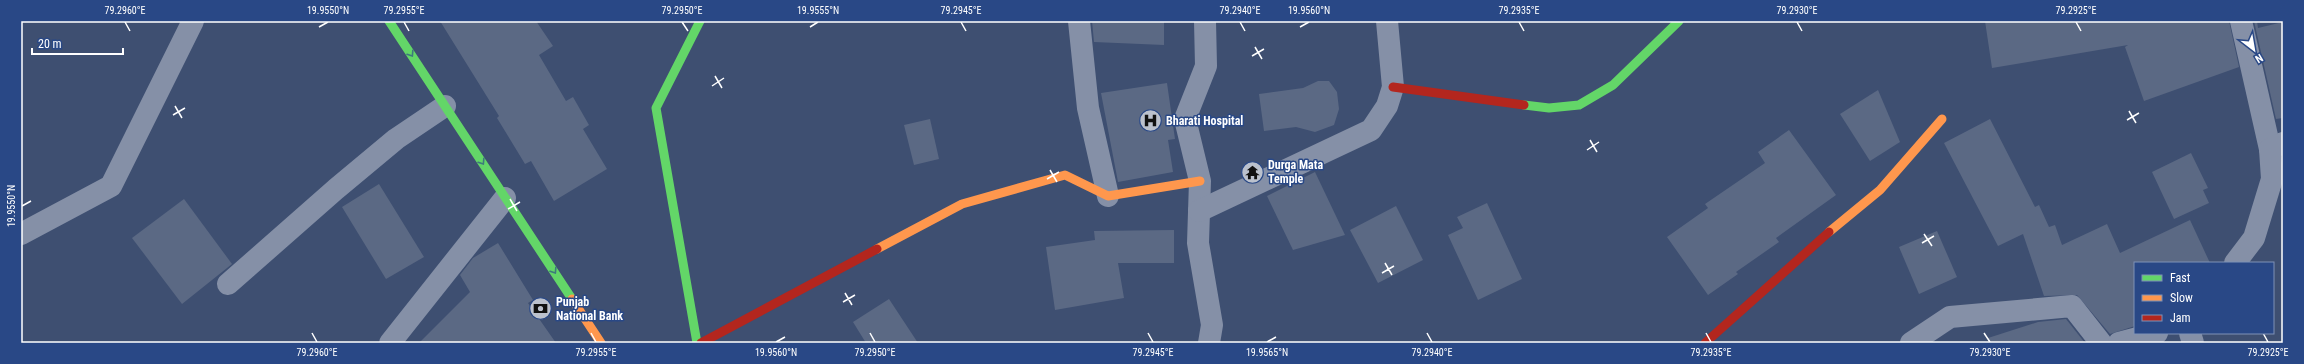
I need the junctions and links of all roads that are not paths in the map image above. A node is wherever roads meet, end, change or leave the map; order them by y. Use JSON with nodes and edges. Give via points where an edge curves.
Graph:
{"nodes":[{"id":1,"x":193,"y":21,"type":"edge"},
{"id":2,"x":389,"y":21,"type":"edge"},
{"id":3,"x":700,"y":21,"type":"edge"},
{"id":4,"x":1079,"y":21,"type":"edge"},
{"id":5,"x":1205,"y":21,"type":"edge"},
{"id":6,"x":1387,"y":21,"type":"edge"},
{"id":7,"x":1679,"y":21,"type":"edge"},
{"id":8,"x":2241,"y":21,"type":"edge"},
{"id":9,"x":1393,"y":87,"type":"junction"},
{"id":10,"x":445,"y":106,"type":"junction"},
{"id":11,"x":1942,"y":119,"type":"dead end"},
{"id":12,"x":2276,"y":146,"type":"edge"},
{"id":13,"x":1200,"y":181,"type":"junction"},
{"id":14,"x":1108,"y":196,"type":"junction"},
{"id":15,"x":505,"y":198,"type":"junction"},
{"id":16,"x":1199,"y":211,"type":"junction"},
{"id":17,"x":21,"y":234,"type":"edge"},
{"id":18,"x":2236,"y":262,"type":"edge"},
{"id":19,"x":228,"y":284,"type":"dead end"},
{"id":20,"x":2153,"y":334,"type":"edge"},
{"id":21,"x":390,"y":343,"type":"edge"},
{"id":22,"x":601,"y":343,"type":"edge"},
{"id":23,"x":697,"y":343,"type":"edge"},
{"id":24,"x":701,"y":343,"type":"edge"},
{"id":25,"x":1209,"y":343,"type":"edge"},
{"id":26,"x":1705,"y":343,"type":"edge"},
{"id":27,"x":1911,"y":343,"type":"edge"},
{"id":28,"x":2101,"y":343,"type":"edge"},
{"id":29,"x":2119,"y":343,"type":"edge"}],
"edges":[{"from":1,"to":17,"type":"street","via":[[111,186]]},
{"from":2,"to":10,"type":"street","one_way":true},
{"from":3,"to":23,"type":"street","via":[[656,108]]},
{"from":4,"to":14,"type":"street","via":[[1088,108]]},
{"from":5,"to":13,"type":"street","via":[[1206,66],[1185,119]]},
{"from":6,"to":9,"type":"street"},
{"from":7,"to":9,"type":"street","via":[[1613,85],[1579,105],[1549,108]]},
{"from":8,"to":12,"type":"street"},
{"from":9,"to":16,"type":"street","via":[[1387,106],[1371,130]]},
{"from":10,"to":15,"type":"street","one_way":true},
{"from":10,"to":19,"type":"street","via":[[390,144]]},
{"from":11,"to":26,"type":"street","via":[[1880,190],[1831,230]]},
{"from":12,"to":18,"type":"street","via":[[2272,178],[2254,238]]},
{"from":13,"to":14,"type":"street"},
{"from":13,"to":16,"type":"street"},
{"from":14,"to":24,"type":"street","via":[[1065,175],[962,204]]},
{"from":15,"to":21,"type":"street"},
{"from":15,"to":22,"type":"street","one_way":true},
{"from":16,"to":25,"type":"street","via":[[1198,244],[1212,325]]},
{"from":20,"to":29,"type":"street"},
{"from":27,"to":28,"type":"street","via":[[1950,317],[2072,306]]}]}
